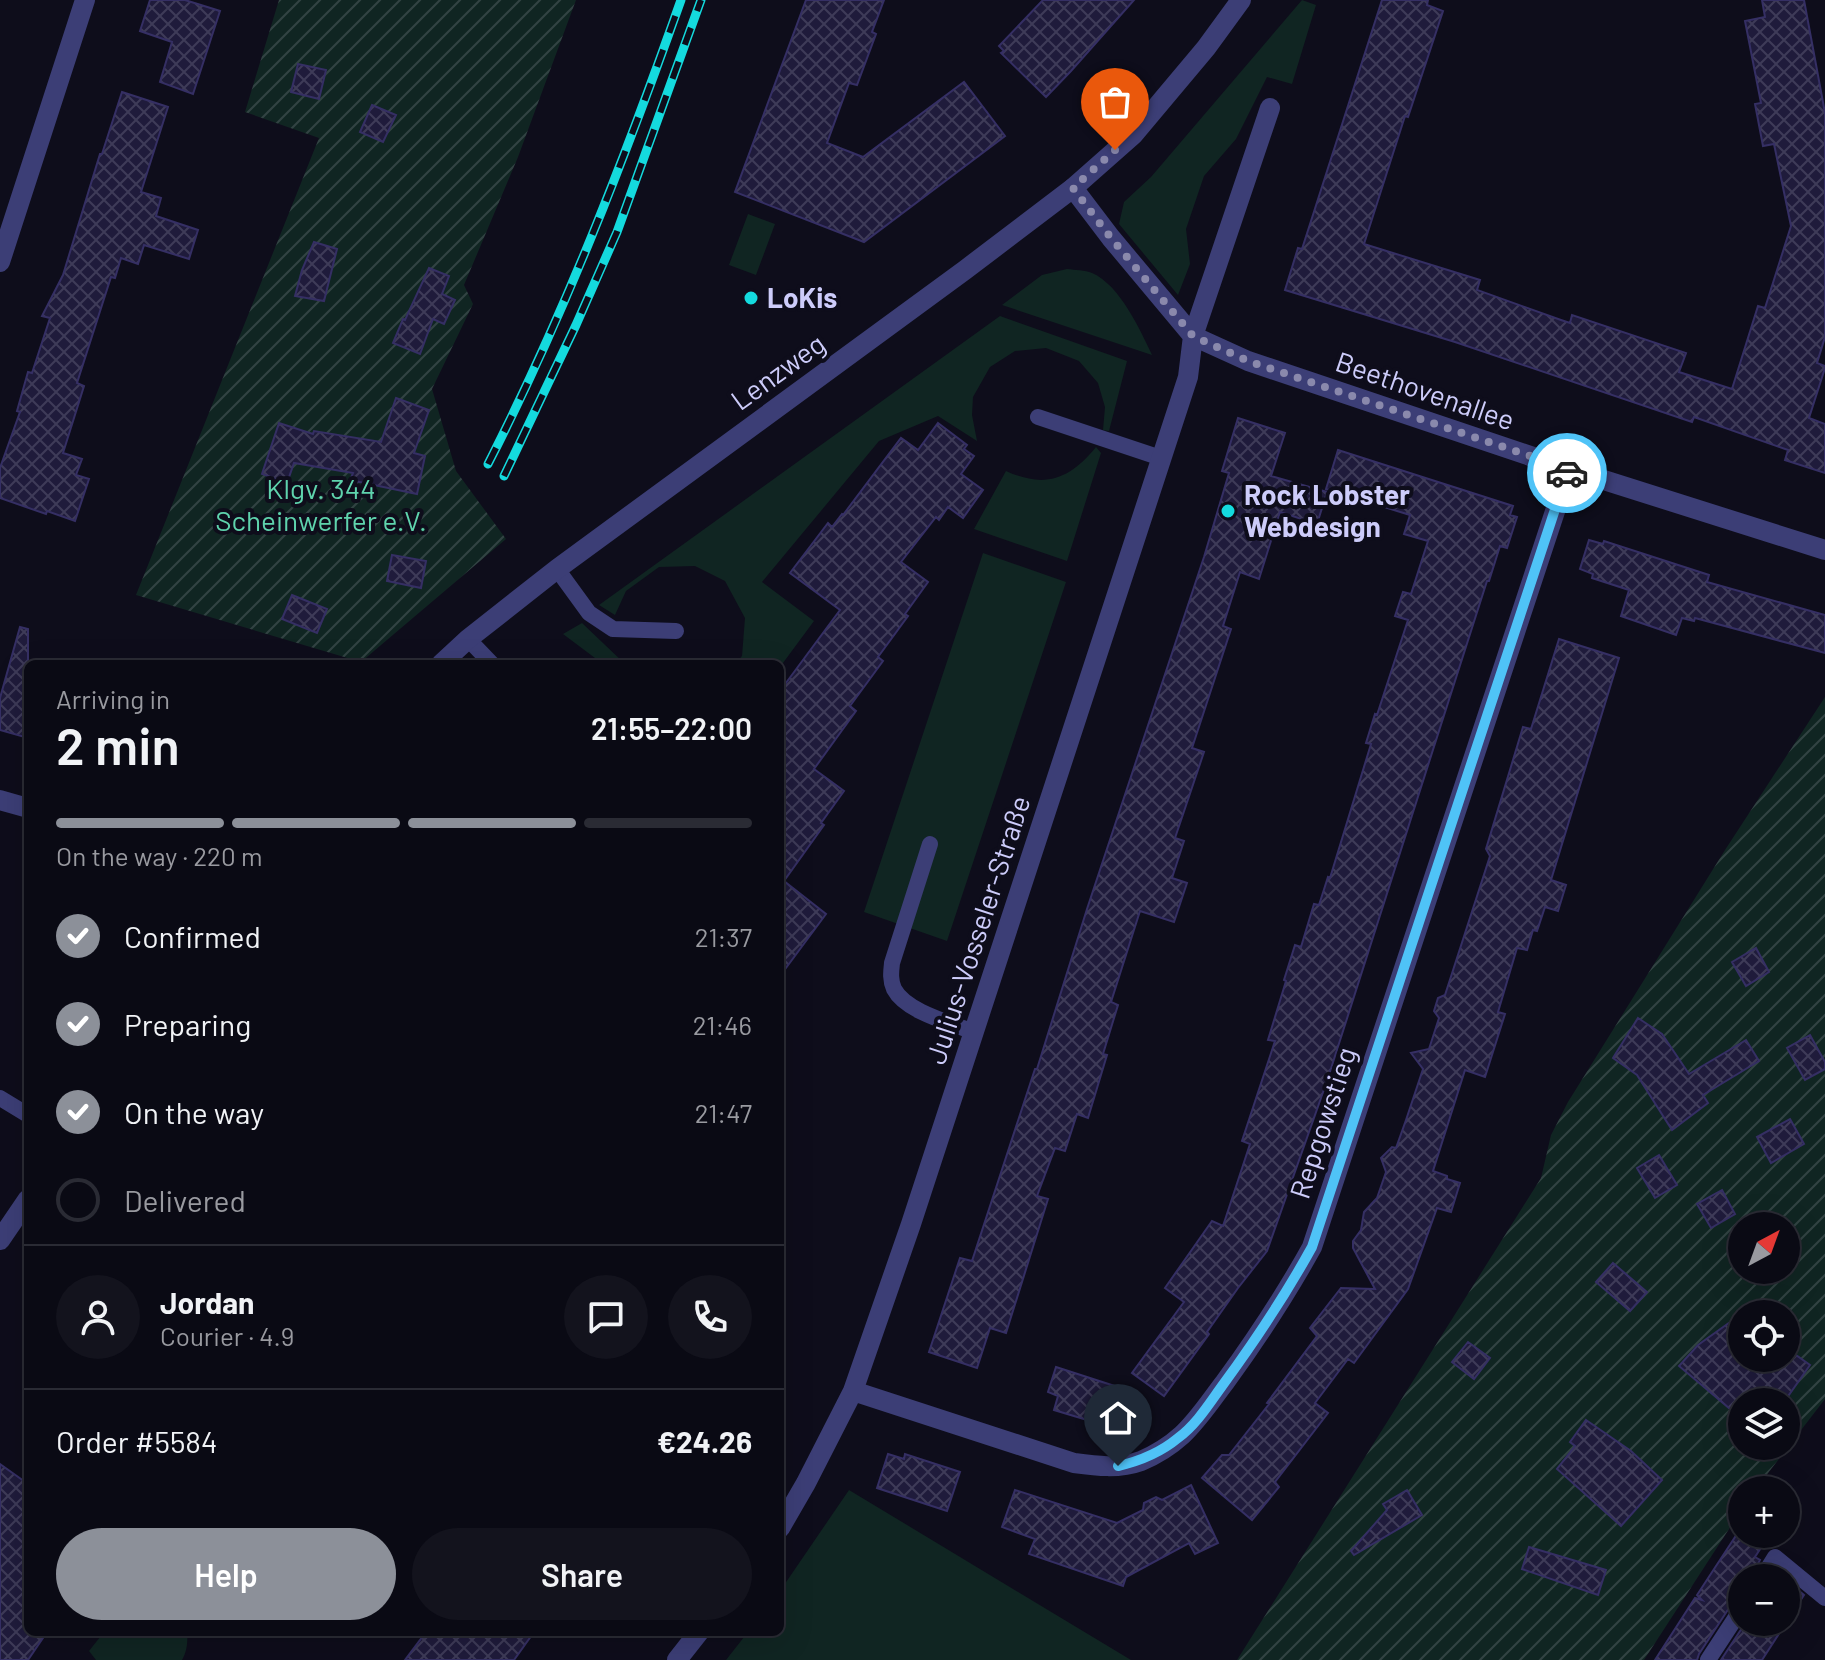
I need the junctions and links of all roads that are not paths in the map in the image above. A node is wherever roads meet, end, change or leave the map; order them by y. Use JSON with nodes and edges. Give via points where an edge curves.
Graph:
{"nodes":[{"id":1,"x":85,"y":0,"type":"edge"},
{"id":2,"x":1241,"y":0,"type":"edge"},
{"id":3,"x":1270,"y":108,"type":"dead end"},
{"id":4,"x":1073,"y":188,"type":"junction"},
{"id":5,"x":0,"y":262,"type":"edge"},
{"id":6,"x":1193,"y":336,"type":"junction"},
{"id":7,"x":1038,"y":417,"type":"dead end"},
{"id":8,"x":1161,"y":458,"type":"junction"},
{"id":9,"x":1569,"y":469,"type":"junction"},
{"id":10,"x":1825,"y":550,"type":"edge"},
{"id":11,"x":557,"y":569,"type":"junction"},
{"id":12,"x":676,"y":631,"type":"dead end"},
{"id":13,"x":468,"y":639,"type":"junction"},
{"id":14,"x":445,"y":660,"type":"edge"},
{"id":15,"x":488,"y":660,"type":"edge"},
{"id":16,"x":0,"y":800,"type":"edge"},
{"id":17,"x":24,"y":807,"type":"edge"},
{"id":18,"x":930,"y":844,"type":"dead end"},
{"id":19,"x":974,"y":1032,"type":"junction"},
{"id":20,"x":0,"y":1098,"type":"edge"},
{"id":21,"x":24,"y":1113,"type":"edge"},
{"id":22,"x":24,"y":1205,"type":"edge"},
{"id":23,"x":0,"y":1240,"type":"edge"},
{"id":24,"x":853,"y":1391,"type":"junction"},
{"id":25,"x":784,"y":1520,"type":"edge"},
{"id":26,"x":1800,"y":1578,"type":"edge"},
{"id":27,"x":1825,"y":1598,"type":"edge"},
{"id":28,"x":1728,"y":1629,"type":"edge"},
{"id":29,"x":696,"y":1636,"type":"edge"},
{"id":30,"x":677,"y":1660,"type":"edge"},
{"id":31,"x":1708,"y":1660,"type":"edge"}],
"edges":[{"from":1,"to":5,"type":"street"},
{"from":2,"to":4,"type":"street","name":"Lenzweg","via":[[1133,135]]},
{"from":3,"to":6,"type":"street","name":"Julius-Vosseler-Straße"},
{"from":4,"to":6,"type":"street"},
{"from":4,"to":11,"type":"street","name":"Lenzweg"},
{"from":6,"to":8,"type":"street","name":"Julius-Vosseler-Straße","via":[[1188,377]]},
{"from":6,"to":9,"type":"street","name":"Beethovenallee","via":[[1248,361]]},
{"from":7,"to":8,"type":"lane"},
{"from":8,"to":19,"type":"street","name":"Julius-Vosseler-Straße"},
{"from":9,"to":10,"type":"street","name":"Beethovenallee"},
{"from":9,"to":24,"type":"street","name":"Repgowstieg","via":[[1312,1247],[1200,1416],[1161,1450],[1139,1461],[1100,1467]]},
{"from":11,"to":12,"type":"lane","via":[[589,613],[613,629]]},
{"from":11,"to":13,"type":"street","name":"Lenzweg"},
{"from":13,"to":14,"type":"street","name":"Lenzweg"},
{"from":13,"to":15,"type":"lane"},
{"from":16,"to":17,"type":"street"},
{"from":18,"to":19,"type":"lane","via":[[891,977],[904,1001]]},
{"from":19,"to":24,"type":"street","name":"Julius-Vosseler-Straße"},
{"from":20,"to":21,"type":"lane"},
{"from":22,"to":23,"type":"street"},
{"from":24,"to":25,"type":"street","name":"Julius-Vosseler-Straße"},
{"from":26,"to":27,"type":"lane"},
{"from":28,"to":31,"type":"lane"},
{"from":29,"to":30,"type":"street"}]}
